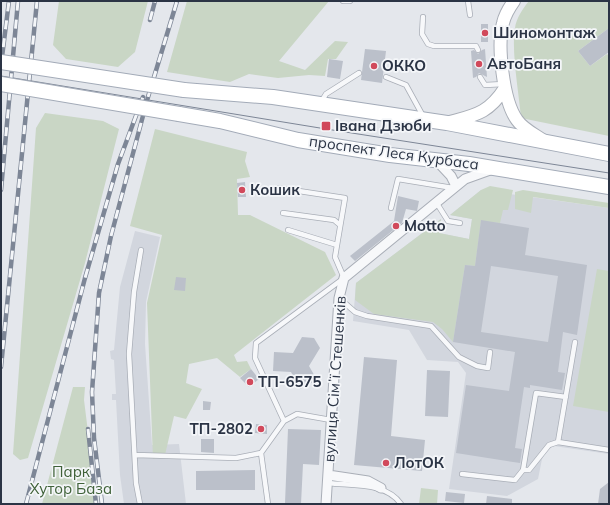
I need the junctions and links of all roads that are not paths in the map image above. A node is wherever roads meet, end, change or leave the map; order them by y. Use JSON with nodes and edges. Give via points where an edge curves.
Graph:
{"nodes":[{"id":1,"x":350,"y":1,"type":"edge"},
{"id":2,"x":468,"y":1,"type":"edge"},
{"id":3,"x":514,"y":1,"type":"edge"},
{"id":4,"x":343,"y":2,"type":"edge"},
{"id":5,"x":470,"y":15,"type":"dead end"},
{"id":6,"x":423,"y":17,"type":"dead end"},
{"id":7,"x":478,"y":50,"type":"dead end"},
{"id":8,"x":1,"y":62,"type":"edge"},
{"id":9,"x":359,"y":73,"type":"dead end"},
{"id":10,"x":386,"y":77,"type":"dead end"},
{"id":11,"x":480,"y":77,"type":"dead end"},
{"id":12,"x":1,"y":84,"type":"edge"},
{"id":13,"x":504,"y":86,"type":"junction"},
{"id":14,"x":320,"y":104,"type":"junction"},
{"id":15,"x":425,"y":120,"type":"junction"},
{"id":16,"x":447,"y":123,"type":"junction"},
{"id":17,"x":544,"y":141,"type":"junction"},
{"id":18,"x":609,"y":154,"type":"edge"},
{"id":19,"x":436,"y":160,"type":"junction"},
{"id":20,"x":498,"y":168,"type":"junction"},
{"id":21,"x":455,"y":187,"type":"junction"},
{"id":22,"x":609,"y":187,"type":"edge"},
{"id":23,"x":279,"y":188,"type":"dead end"},
{"id":24,"x":436,"y":202,"type":"junction"},
{"id":25,"x":391,"y":208,"type":"dead end"},
{"id":26,"x":283,"y":213,"type":"dead end"},
{"id":27,"x":460,"y":223,"type":"dead end"},
{"id":28,"x":340,"y":225,"type":"junction"},
{"id":29,"x":288,"y":230,"type":"dead end"},
{"id":30,"x":337,"y":245,"type":"junction"},
{"id":31,"x":141,"y":250,"type":"dead end"},
{"id":32,"x":344,"y":278,"type":"junction"},
{"id":33,"x":339,"y":298,"type":"junction"},
{"id":34,"x":575,"y":342,"type":"dead end"},
{"id":35,"x":490,"y":352,"type":"dead end"},
{"id":36,"x":566,"y":396,"type":"junction"},
{"id":37,"x":331,"y":420,"type":"junction"},
{"id":38,"x":284,"y":421,"type":"junction"},
{"id":39,"x":558,"y":442,"type":"junction"},
{"id":40,"x":609,"y":450,"type":"edge"},
{"id":41,"x":261,"y":453,"type":"junction"},
{"id":42,"x":134,"y":455,"type":"junction"},
{"id":43,"x":523,"y":470,"type":"junction"},
{"id":44,"x":462,"y":474,"type":"dead end"},
{"id":45,"x":328,"y":479,"type":"junction"},
{"id":46,"x":381,"y":488,"type":"joint"},
{"id":47,"x":140,"y":504,"type":"edge"},
{"id":48,"x":268,"y":504,"type":"edge"},
{"id":49,"x":326,"y":504,"type":"edge"},
{"id":50,"x":401,"y":504,"type":"edge"}],
"edges":[{"from":1,"to":4,"type":"lane"},
{"from":2,"to":5,"type":"lane"},
{"from":3,"to":13,"type":"main road","via":[[507,10],[503,24],[501,41]]},
{"from":6,"to":7,"type":"lane","via":[[422,34],[428,44],[476,46]]},
{"from":8,"to":14,"type":"main road","bridge":true,"via":[[184,90],[273,97]]},
{"from":9,"to":14,"type":"lane","via":[[326,94]]},
{"from":10,"to":15,"type":"lane","via":[[406,85]]},
{"from":11,"to":13,"type":"lane","via":[[484,85]]},
{"from":12,"to":19,"type":"main road","name":"проспект Леся Курбаса","bridge":true,"via":[[220,121],[298,140]]},
{"from":13,"to":16,"type":"main road","via":[[491,106]]},
{"from":13,"to":17,"type":"main road","via":[[517,120]]},
{"from":14,"to":15,"type":"main road"},
{"from":15,"to":16,"type":"main road"},
{"from":16,"to":17,"type":"main road"},
{"from":17,"to":18,"type":"main road"},
{"from":19,"to":20,"type":"main road","name":"проспект Леся Курбаса"},
{"from":19,"to":21,"type":"street","via":[[451,176]]},
{"from":20,"to":21,"type":"street","name":"вулиця Сімʼї Стешенків","via":[[472,175]]},
{"from":20,"to":22,"type":"main road","name":"проспект Леся Курбаса"},
{"from":21,"to":24,"type":"street","name":"вулиця Сімʼї Стешенків"},
{"from":21,"to":25,"type":"lane","via":[[398,180]]},
{"from":23,"to":28,"type":"lane","via":[[344,198]]},
{"from":24,"to":27,"type":"lane","via":[[448,222]]},
{"from":24,"to":32,"type":"street","name":"вулиця Сімʼї Стешенків"},
{"from":26,"to":28,"type":"lane","via":[[334,220]]},
{"from":28,"to":30,"type":"lane"},
{"from":29,"to":30,"type":"lane"},
{"from":30,"to":32,"type":"lane","via":[[335,257]]},
{"from":31,"to":42,"type":"lane","via":[[134,292],[129,354]]},
{"from":32,"to":33,"type":"street","name":"вулиця Сімʼї Стешенків"},
{"from":32,"to":38,"type":"lane","via":[[256,343],[255,358]]},
{"from":33,"to":35,"type":"lane","via":[[355,312],[367,316],[431,326],[459,357],[477,366],[488,368]]},
{"from":33,"to":37,"type":"street","name":"вулиця Сімʼї Стешенків"},
{"from":34,"to":36,"type":"lane"},
{"from":36,"to":39,"type":"lane"},
{"from":36,"to":43,"type":"lane","via":[[536,393]]},
{"from":37,"to":38,"type":"lane","via":[[297,414]]},
{"from":37,"to":45,"type":"street","name":"вулиця Сімʼї Стешенків"},
{"from":38,"to":41,"type":"lane"},
{"from":39,"to":40,"type":"lane"},
{"from":39,"to":43,"type":"lane","via":[[549,445],[529,470]]},
{"from":41,"to":42,"type":"lane","via":[[236,458]]},
{"from":41,"to":48,"type":"lane"},
{"from":42,"to":47,"type":"lane"},
{"from":43,"to":44,"type":"lane","via":[[515,480]]},
{"from":45,"to":46,"type":"street","via":[[368,481]]},
{"from":45,"to":49,"type":"street","name":"вулиця Сімʼї Стешенків"},
{"from":46,"to":50,"type":"lane","via":[[394,495]]}]}
